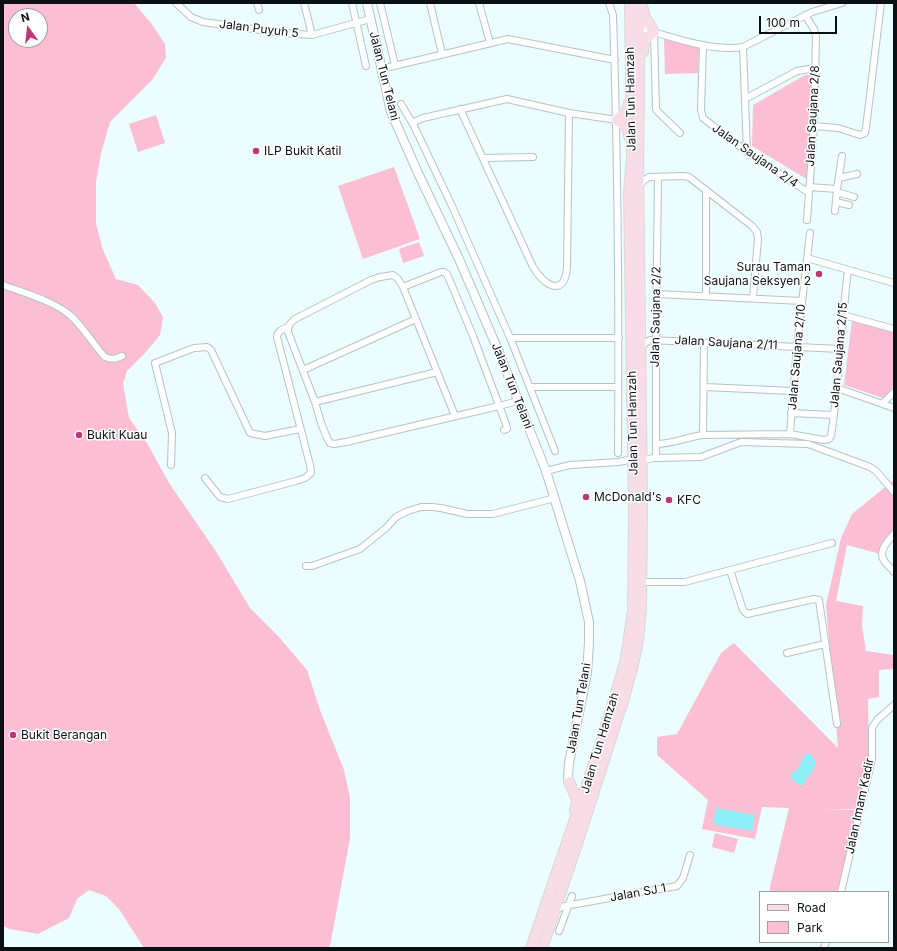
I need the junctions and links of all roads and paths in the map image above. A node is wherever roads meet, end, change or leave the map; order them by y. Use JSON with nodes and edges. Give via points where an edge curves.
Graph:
{"nodes":[{"id":1,"x":176,"y":3,"type":"edge"},
{"id":2,"x":257,"y":3,"type":"edge"},
{"id":3,"x":304,"y":3,"type":"edge"},
{"id":4,"x":352,"y":3,"type":"edge"},
{"id":5,"x":366,"y":3,"type":"edge"},
{"id":6,"x":380,"y":3,"type":"edge"},
{"id":7,"x":430,"y":3,"type":"edge"},
{"id":8,"x":479,"y":3,"type":"edge"},
{"id":9,"x":609,"y":3,"type":"edge"},
{"id":10,"x":630,"y":3,"type":"edge"},
{"id":11,"x":640,"y":3,"type":"edge"},
{"id":12,"x":842,"y":3,"type":"edge"},
{"id":13,"x":881,"y":3,"type":"edge"},
{"id":14,"x":259,"y":10,"type":"dead end"},
{"id":15,"x":805,"y":16,"type":"junction"},
{"id":16,"x":370,"y":19,"type":"junction"},
{"id":17,"x":356,"y":23,"type":"junction"},
{"id":18,"x":634,"y":28,"type":"junction"},
{"id":19,"x":654,"y":32,"type":"junction"},
{"id":20,"x":312,"y":35,"type":"junction"},
{"id":21,"x":490,"y":43,"type":"junction"},
{"id":22,"x":703,"y":45,"type":"junction"},
{"id":23,"x":743,"y":47,"type":"junction"},
{"id":24,"x":442,"y":54,"type":"junction"},
{"id":25,"x":615,"y":60,"type":"junction"},
{"id":26,"x":395,"y":65,"type":"junction"},
{"id":27,"x":366,"y":66,"type":"dead end"},
{"id":28,"x":381,"y":68,"type":"junction"},
{"id":29,"x":816,"y":68,"type":"junction"},
{"id":30,"x":630,"y":71,"type":"junction"},
{"id":31,"x":639,"y":93,"type":"junction"},
{"id":32,"x":745,"y":99,"type":"junction"},
{"id":33,"x":401,"y":104,"type":"dead end"},
{"id":34,"x":460,"y":109,"type":"junction"},
{"id":35,"x":569,"y":113,"type":"junction"},
{"id":36,"x":617,"y":120,"type":"junction"},
{"id":37,"x":414,"y":126,"type":"junction"},
{"id":38,"x":814,"y":126,"type":"junction"},
{"id":39,"x":680,"y":133,"type":"dead end"},
{"id":40,"x":747,"y":152,"type":"junction"},
{"id":41,"x":842,"y":156,"type":"dead end"},
{"id":42,"x":533,"y":157,"type":"dead end"},
{"id":43,"x":483,"y":158,"type":"junction"},
{"id":44,"x":638,"y":166,"type":"junction"},
{"id":45,"x":857,"y":174,"type":"dead end"},
{"id":46,"x":649,"y":177,"type":"junction"},
{"id":47,"x":658,"y":177,"type":"junction"},
{"id":48,"x":839,"y":178,"type":"junction"},
{"id":49,"x":634,"y":190,"type":"junction"},
{"id":50,"x":706,"y":190,"type":"junction"},
{"id":51,"x":809,"y":190,"type":"junction"},
{"id":52,"x":837,"y":191,"type":"junction"},
{"id":53,"x":854,"y":197,"type":"dead end"},
{"id":54,"x":836,"y":202,"type":"junction"},
{"id":55,"x":849,"y":205,"type":"dead end"},
{"id":56,"x":835,"y":211,"type":"dead end"},
{"id":57,"x":807,"y":220,"type":"dead end"},
{"id":58,"x":810,"y":233,"type":"dead end"},
{"id":59,"x":807,"y":258,"type":"junction"},
{"id":60,"x":848,"y":270,"type":"junction"},
{"id":61,"x":894,"y":283,"type":"edge"},
{"id":62,"x":3,"y":285,"type":"edge"},
{"id":63,"x":403,"y":287,"type":"junction"},
{"id":64,"x":657,"y":294,"type":"junction"},
{"id":65,"x":706,"y":295,"type":"junction"},
{"id":66,"x":753,"y":298,"type":"junction"},
{"id":67,"x":802,"y":301,"type":"junction"},
{"id":68,"x":843,"y":315,"type":"junction"},
{"id":69,"x":416,"y":319,"type":"junction"},
{"id":70,"x":288,"y":327,"type":"junction"},
{"id":71,"x":640,"y":329,"type":"junction"},
{"id":72,"x":894,"y":329,"type":"edge"},
{"id":73,"x":510,"y":338,"type":"junction"},
{"id":74,"x":619,"y":338,"type":"junction"},
{"id":75,"x":653,"y":340,"type":"junction"},
{"id":76,"x":704,"y":343,"type":"junction"},
{"id":77,"x":797,"y":346,"type":"junction"},
{"id":78,"x":640,"y":349,"type":"junction"},
{"id":79,"x":840,"y":349,"type":"junction"},
{"id":80,"x":122,"y":356,"type":"dead end"},
{"id":81,"x":303,"y":370,"type":"junction"},
{"id":82,"x":437,"y":372,"type":"junction"},
{"id":83,"x":530,"y":387,"type":"junction"},
{"id":84,"x":618,"y":387,"type":"junction"},
{"id":85,"x":704,"y":387,"type":"junction"},
{"id":86,"x":837,"y":388,"type":"junction"},
{"id":87,"x":793,"y":391,"type":"junction"},
{"id":88,"x":894,"y":392,"type":"edge"},
{"id":89,"x":518,"y":401,"type":"junction"},
{"id":90,"x":315,"y":402,"type":"junction"},
{"id":91,"x":883,"y":403,"type":"junction"},
{"id":92,"x":499,"y":406,"type":"junction"},
{"id":93,"x":894,"y":408,"type":"edge"},
{"id":94,"x":791,"y":412,"type":"junction"},
{"id":95,"x":455,"y":416,"type":"junction"},
{"id":96,"x":834,"y":416,"type":"junction"},
{"id":97,"x":300,"y":429,"type":"junction"},
{"id":98,"x":504,"y":430,"type":"dead end"},
{"id":99,"x":790,"y":434,"type":"junction"},
{"id":100,"x":703,"y":435,"type":"junction"},
{"id":101,"x":826,"y":439,"type":"junction"},
{"id":102,"x":656,"y":444,"type":"junction"},
{"id":103,"x":641,"y":447,"type":"junction"},
{"id":104,"x":555,"y":451,"type":"dead end"},
{"id":105,"x":827,"y":451,"type":"junction"},
{"id":106,"x":618,"y":453,"type":"dead end"},
{"id":107,"x":654,"y":458,"type":"junction"},
{"id":108,"x":633,"y":459,"type":"junction"},
{"id":109,"x":171,"y":464,"type":"dead end"},
{"id":110,"x":642,"y":466,"type":"junction"},
{"id":111,"x":546,"y":471,"type":"junction"},
{"id":112,"x":205,"y":478,"type":"dead end"},
{"id":113,"x":894,"y":492,"type":"edge"},
{"id":114,"x":555,"y":498,"type":"junction"},
{"id":115,"x":894,"y":534,"type":"edge"},
{"id":116,"x":832,"y":543,"type":"dead end"},
{"id":117,"x":306,"y":566,"type":"dead end"},
{"id":118,"x":730,"y":570,"type":"junction"},
{"id":119,"x":894,"y":572,"type":"edge"},
{"id":120,"x":641,"y":582,"type":"junction"},
{"id":121,"x":825,"y":644,"type":"junction"},
{"id":122,"x":787,"y":653,"type":"dead end"},
{"id":123,"x":894,"y":705,"type":"edge"},
{"id":124,"x":837,"y":724,"type":"dead end"},
{"id":125,"x":601,"y":743,"type":"junction"},
{"id":126,"x":569,"y":782,"type":"junction"},
{"id":127,"x":565,"y":847,"type":"junction"},
{"id":128,"x":690,"y":856,"type":"dead end"},
{"id":129,"x":841,"y":891,"type":"edge"},
{"id":130,"x":559,"y":896,"type":"junction"},
{"id":131,"x":572,"y":896,"type":"dead end"},
{"id":132,"x":567,"y":906,"type":"junction"},
{"id":133,"x":555,"y":910,"type":"junction"},
{"id":134,"x":559,"y":932,"type":"dead end"},
{"id":135,"x":531,"y":948,"type":"edge"},
{"id":136,"x":542,"y":948,"type":"edge"}],
"edges":[{"from":1,"to":20,"type":"street","name":"Jalan Puyuh 5","via":[[191,17],[203,22],[282,34]]},
{"from":2,"to":14,"type":"street"},
{"from":3,"to":20,"type":"street"},
{"from":4,"to":17,"type":"street"},
{"from":5,"to":16,"type":"street","name":"Jalan Tun Telani"},
{"from":6,"to":26,"type":"street"},
{"from":7,"to":24,"type":"street"},
{"from":8,"to":21,"type":"street"},
{"from":9,"to":25,"type":"street","via":[[613,15]]},
{"from":10,"to":18,"type":"main road","name":"Jalan Tun Hamzah"},
{"from":11,"to":18,"type":"main road","name":"Jalan Tun Hamzah"},
{"from":11,"to":19,"type":"main road"},
{"from":12,"to":15,"type":"street"},
{"from":13,"to":38,"type":"street","via":[[866,130],[860,135],[838,128]]},
{"from":15,"to":23,"type":"street"},
{"from":15,"to":29,"type":"street","name":"Jalan Saujana 2/8","via":[[815,33]]},
{"from":16,"to":17,"type":"street","name":"Jalan Puyuh 5"},
{"from":16,"to":28,"type":"street","name":"Jalan Tun Telani"},
{"from":17,"to":20,"type":"street","name":"Jalan Puyuh 5"},
{"from":17,"to":27,"type":"street"},
{"from":18,"to":19,"type":"street"},
{"from":18,"to":30,"type":"main road","name":"Jalan Tun Hamzah"},
{"from":18,"to":31,"type":"main road","name":"Jalan Tun Hamzah"},
{"from":19,"to":22,"type":"street"},
{"from":19,"to":31,"type":"main road","via":[[643,44]]},
{"from":19,"to":39,"type":"street","via":[[656,109]]},
{"from":21,"to":24,"type":"street"},
{"from":21,"to":25,"type":"street","via":[[513,39]]},
{"from":22,"to":23,"type":"street","via":[[719,48]]},
{"from":22,"to":40,"type":"street","name":"Jalan Saujana 2/4","via":[[703,118]]},
{"from":23,"to":32,"type":"street"},
{"from":24,"to":26,"type":"street"},
{"from":25,"to":36,"type":"street"},
{"from":26,"to":28,"type":"street"},
{"from":28,"to":89,"type":"street","name":"Jalan Tun Telani","via":[[395,121],[460,259]]},
{"from":29,"to":32,"type":"street","via":[[797,72]]},
{"from":29,"to":38,"type":"street","name":"Jalan Saujana 2/8"},
{"from":30,"to":36,"type":"main road","via":[[629,105],[626,113]]},
{"from":30,"to":49,"type":"main road","name":"Jalan Tun Hamzah"},
{"from":31,"to":44,"type":"main road","name":"Jalan Tun Hamzah"},
{"from":32,"to":40,"type":"street"},
{"from":33,"to":37,"type":"street"},
{"from":34,"to":35,"type":"street","via":[[507,99]]},
{"from":34,"to":37,"type":"street","via":[[418,119]]},
{"from":34,"to":43,"type":"street"},
{"from":35,"to":36,"type":"street"},
{"from":35,"to":43,"type":"street","via":[[567,267],[562,284],[547,284],[536,274]]},
{"from":36,"to":49,"type":"main road","via":[[628,128]]},
{"from":36,"to":74,"type":"street"},
{"from":37,"to":73,"type":"street"},
{"from":38,"to":51,"type":"street","name":"Jalan Saujana 2/8"},
{"from":40,"to":51,"type":"street","name":"Jalan Saujana 2/4"},
{"from":41,"to":48,"type":"street"},
{"from":42,"to":43,"type":"street"},
{"from":44,"to":46,"type":"street"},
{"from":44,"to":49,"type":"main road","name":"Jalan Tun Hamzah"},
{"from":45,"to":48,"type":"street"},
{"from":46,"to":47,"type":"street"},
{"from":46,"to":49,"type":"street"},
{"from":47,"to":50,"type":"street","via":[[689,177]]},
{"from":47,"to":64,"type":"street","name":"Jalan Saujana 2/2"},
{"from":48,"to":52,"type":"street"},
{"from":49,"to":71,"type":"main road","name":"Jalan Tun Hamzah"},
{"from":49,"to":108,"type":"main road","name":"Jalan Tun Hamzah"},
{"from":50,"to":65,"type":"street"},
{"from":50,"to":66,"type":"street","via":[[752,226],[756,232],[758,240]]},
{"from":51,"to":52,"type":"street"},
{"from":51,"to":57,"type":"street","name":"Jalan Saujana 2/8"},
{"from":52,"to":53,"type":"street"},
{"from":52,"to":54,"type":"street"},
{"from":54,"to":55,"type":"street"},
{"from":54,"to":56,"type":"street"},
{"from":58,"to":59,"type":"street","name":"Jalan Saujana 2/10"},
{"from":59,"to":60,"type":"street"},
{"from":59,"to":67,"type":"street","name":"Jalan Saujana 2/10"},
{"from":60,"to":61,"type":"street"},
{"from":60,"to":68,"type":"street","name":"Jalan Saujana 2/15"},
{"from":62,"to":80,"type":"street","via":[[61,309],[71,316],[110,360]]},
{"from":63,"to":69,"type":"street"},
{"from":63,"to":70,"type":"street","via":[[393,275],[380,277],[295,319]]},
{"from":63,"to":92,"type":"street","via":[[441,272],[447,274]]},
{"from":64,"to":65,"type":"street"},
{"from":64,"to":75,"type":"street","name":"Jalan Saujana 2/2"},
{"from":65,"to":66,"type":"street"},
{"from":66,"to":67,"type":"street"},
{"from":67,"to":77,"type":"street","name":"Jalan Saujana 2/10"},
{"from":68,"to":72,"type":"street"},
{"from":68,"to":79,"type":"street","name":"Jalan Saujana 2/15"},
{"from":69,"to":81,"type":"street"},
{"from":69,"to":82,"type":"street"},
{"from":70,"to":81,"type":"street"},
{"from":70,"to":97,"type":"street","via":[[279,331],[277,337]]},
{"from":71,"to":75,"type":"street","via":[[644,336]]},
{"from":71,"to":78,"type":"main road","name":"Jalan Tun Hamzah"},
{"from":73,"to":74,"type":"street"},
{"from":73,"to":83,"type":"street"},
{"from":74,"to":84,"type":"street"},
{"from":75,"to":76,"type":"street","name":"Jalan Saujana 2/11"},
{"from":75,"to":78,"type":"street","via":[[645,343]]},
{"from":75,"to":102,"type":"street","name":"Jalan Saujana 2/2"},
{"from":76,"to":77,"type":"street","name":"Jalan Saujana 2/11"},
{"from":76,"to":85,"type":"street"},
{"from":77,"to":79,"type":"street","name":"Jalan Saujana 2/11"},
{"from":77,"to":87,"type":"street","name":"Jalan Saujana 2/10"},
{"from":78,"to":103,"type":"main road","name":"Jalan Tun Hamzah"},
{"from":79,"to":86,"type":"street","name":"Jalan Saujana 2/15"},
{"from":81,"to":90,"type":"street"},
{"from":82,"to":90,"type":"street"},
{"from":82,"to":95,"type":"street"},
{"from":83,"to":84,"type":"street"},
{"from":83,"to":104,"type":"street"},
{"from":84,"to":106,"type":"street"},
{"from":85,"to":87,"type":"street"},
{"from":85,"to":100,"type":"street"},
{"from":86,"to":91,"type":"street"},
{"from":86,"to":96,"type":"street","name":"Jalan Saujana 2/15"},
{"from":87,"to":94,"type":"street","name":"Jalan Saujana 2/10"},
{"from":88,"to":91,"type":"street"},
{"from":89,"to":92,"type":"street"},
{"from":89,"to":111,"type":"street","name":"Jalan Tun Telani"},
{"from":90,"to":95,"type":"street","via":[[328,440],[334,444]]},
{"from":91,"to":93,"type":"street"},
{"from":92,"to":95,"type":"street"},
{"from":92,"to":98,"type":"street","via":[[507,428]]},
{"from":94,"to":96,"type":"street"},
{"from":94,"to":99,"type":"street","name":"Jalan Saujana 2/10"},
{"from":96,"to":101,"type":"street","name":"Jalan Saujana 2/15","via":[[831,436]]},
{"from":97,"to":109,"type":"street","via":[[265,436],[250,433],[211,350],[207,347],[194,348],[155,363],[172,433]]},
{"from":97,"to":112,"type":"street","via":[[311,469],[311,473],[305,478],[228,499],[220,497]]},
{"from":99,"to":100,"type":"street"},
{"from":99,"to":101,"type":"street"},
{"from":100,"to":102,"type":"street"},
{"from":101,"to":105,"type":"street"},
{"from":102,"to":107,"type":"street","name":"Jalan Saujana 2/2"},
{"from":103,"to":107,"type":"street","via":[[646,454]]},
{"from":103,"to":110,"type":"main road","name":"Jalan Tun Hamzah"},
{"from":105,"to":107,"type":"street","via":[[808,444],[741,442],[701,457]]},
{"from":105,"to":113,"type":"street","via":[[870,466]]},
{"from":107,"to":110,"type":"street","via":[[646,460]]},
{"from":108,"to":111,"type":"street","via":[[570,465]]},
{"from":108,"to":125,"type":"main road","name":"Jalan Tun Hamzah","via":[[633,612],[625,663]]},
{"from":110,"to":120,"type":"main road","name":"Jalan Tun Hamzah"},
{"from":111,"to":114,"type":"street","name":"Jalan Tun Telani"},
{"from":114,"to":117,"type":"street","via":[[493,514],[467,514],[441,508],[421,507],[396,517],[360,549]]},
{"from":114,"to":126,"type":"street","name":"Jalan Tun Telani","via":[[580,581],[589,622],[587,673],[569,763]]},
{"from":115,"to":119,"type":"street","via":[[884,546],[882,554],[884,561]]},
{"from":116,"to":118,"type":"street"},
{"from":118,"to":120,"type":"street","via":[[685,582]]},
{"from":118,"to":121,"type":"street","via":[[743,610],[747,614],[818,600]]},
{"from":120,"to":130,"type":"main road","name":"Jalan Tun Hamzah","via":[[638,640],[627,687]]},
{"from":121,"to":122,"type":"street"},
{"from":121,"to":124,"type":"street"},
{"from":123,"to":129,"type":"street","name":"Jalan Imam Kadir","via":[[872,728],[872,759]]},
{"from":125,"to":126,"type":"main road","via":[[582,787],[573,787]]},
{"from":125,"to":127,"type":"main road","name":"Jalan Tun Hamzah"},
{"from":126,"to":127,"type":"main road","via":[[577,804]]},
{"from":127,"to":135,"type":"main road","name":"Jalan Tun Hamzah"},
{"from":128,"to":132,"type":"street","name":"Jalan SJ 1","via":[[677,886]]},
{"from":130,"to":132,"type":"street"},
{"from":130,"to":133,"type":"main road","name":"Jalan Tun Hamzah"},
{"from":131,"to":132,"type":"street"},
{"from":132,"to":133,"type":"street","name":"Jalan SJ 1"},
{"from":132,"to":134,"type":"street"},
{"from":133,"to":136,"type":"main road","name":"Jalan Tun Hamzah"}]}
